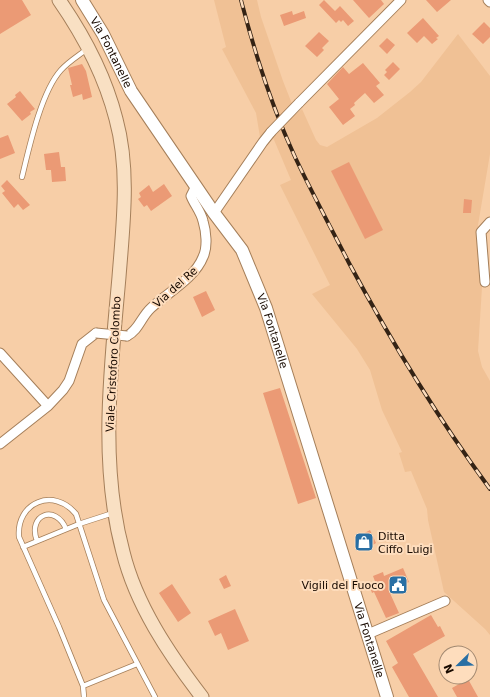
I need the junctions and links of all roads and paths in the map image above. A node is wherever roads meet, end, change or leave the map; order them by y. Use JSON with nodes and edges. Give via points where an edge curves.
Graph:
{"nodes":[{"id":1,"x":59,"y":0,"type":"edge"},
{"id":2,"x":64,"y":0,"type":"edge"},
{"id":3,"x":82,"y":0,"type":"edge"},
{"id":4,"x":396,"y":2,"type":"edge"},
{"id":5,"x":72,"y":19,"type":"junction"},
{"id":6,"x":89,"y":48,"type":"junction"},
{"id":7,"x":22,"y":177,"type":"dead end"},
{"id":8,"x":196,"y":186,"type":"junction"},
{"id":9,"x":214,"y":213,"type":"junction"},
{"id":10,"x":490,"y":222,"type":"edge"},
{"id":11,"x":485,"y":282,"type":"dead end"},
{"id":12,"x":0,"y":353,"type":"edge"},
{"id":13,"x":48,"y":406,"type":"junction"},
{"id":14,"x":0,"y":444,"type":"edge"},
{"id":15,"x":115,"y":513,"type":"junction"},
{"id":16,"x":79,"y":524,"type":"junction"},
{"id":17,"x":66,"y":529,"type":"junction"},
{"id":18,"x":37,"y":541,"type":"junction"},
{"id":19,"x":23,"y":547,"type":"junction"},
{"id":20,"x":445,"y":601,"type":"dead end"},
{"id":21,"x":368,"y":634,"type":"junction"},
{"id":22,"x":137,"y":664,"type":"junction"},
{"id":23,"x":83,"y":686,"type":"junction"},
{"id":24,"x":84,"y":697,"type":"edge"},
{"id":25,"x":155,"y":697,"type":"edge"},
{"id":26,"x":202,"y":697,"type":"edge"},
{"id":27,"x":388,"y":697,"type":"edge"}],
"edges":[{"from":1,"to":5,"type":"main road"},
{"from":2,"to":5,"type":"main road"},
{"from":3,"to":8,"type":"street","name":"Via Fontanelle","via":[[103,34],[131,91]]},
{"from":4,"to":9,"type":"street","bridge":true,"via":[[271,132]]},
{"from":5,"to":6,"type":"main road","name":"Viale Cristoforo Colombo"},
{"from":6,"to":7,"type":"lane","via":[[60,71],[50,86]]},
{"from":6,"to":15,"type":"main road","name":"Viale Cristoforo Colombo","via":[[102,75],[117,120],[124,181],[109,426]]},
{"from":8,"to":9,"type":"street","name":"Via Fontanelle"},
{"from":8,"to":13,"type":"street","name":"Via del Re","bridge":true,"via":[[191,196],[203,220],[206,243],[204,257],[195,270],[150,309],[135,332],[127,336],[96,333],[82,344],[69,381]]},
{"from":9,"to":21,"type":"street","name":"Via Fontanelle","via":[[242,250],[266,308]]},
{"from":10,"to":11,"type":"street","via":[[481,232]]},
{"from":12,"to":13,"type":"street"},
{"from":13,"to":14,"type":"street"},
{"from":15,"to":16,"type":"lane"},
{"from":15,"to":26,"type":"main road","name":"Viale Cristoforo Colombo","via":[[123,553],[143,605],[174,659]]},
{"from":16,"to":17,"type":"lane"},
{"from":16,"to":19,"type":"lane","via":[[76,514],[62,502],[38,502],[28,508],[21,519],[18,531]]},
{"from":16,"to":22,"type":"lane","via":[[104,600]]},
{"from":17,"to":18,"type":"lane"},
{"from":17,"to":18,"type":"lane","via":[[58,518],[45,515],[34,526]]},
{"from":18,"to":19,"type":"lane"},
{"from":19,"to":23,"type":"lane"},
{"from":20,"to":21,"type":"street"},
{"from":21,"to":27,"type":"street","name":"Via Fontanelle"},
{"from":22,"to":23,"type":"lane"},
{"from":22,"to":25,"type":"lane"},
{"from":23,"to":24,"type":"lane"}]}
